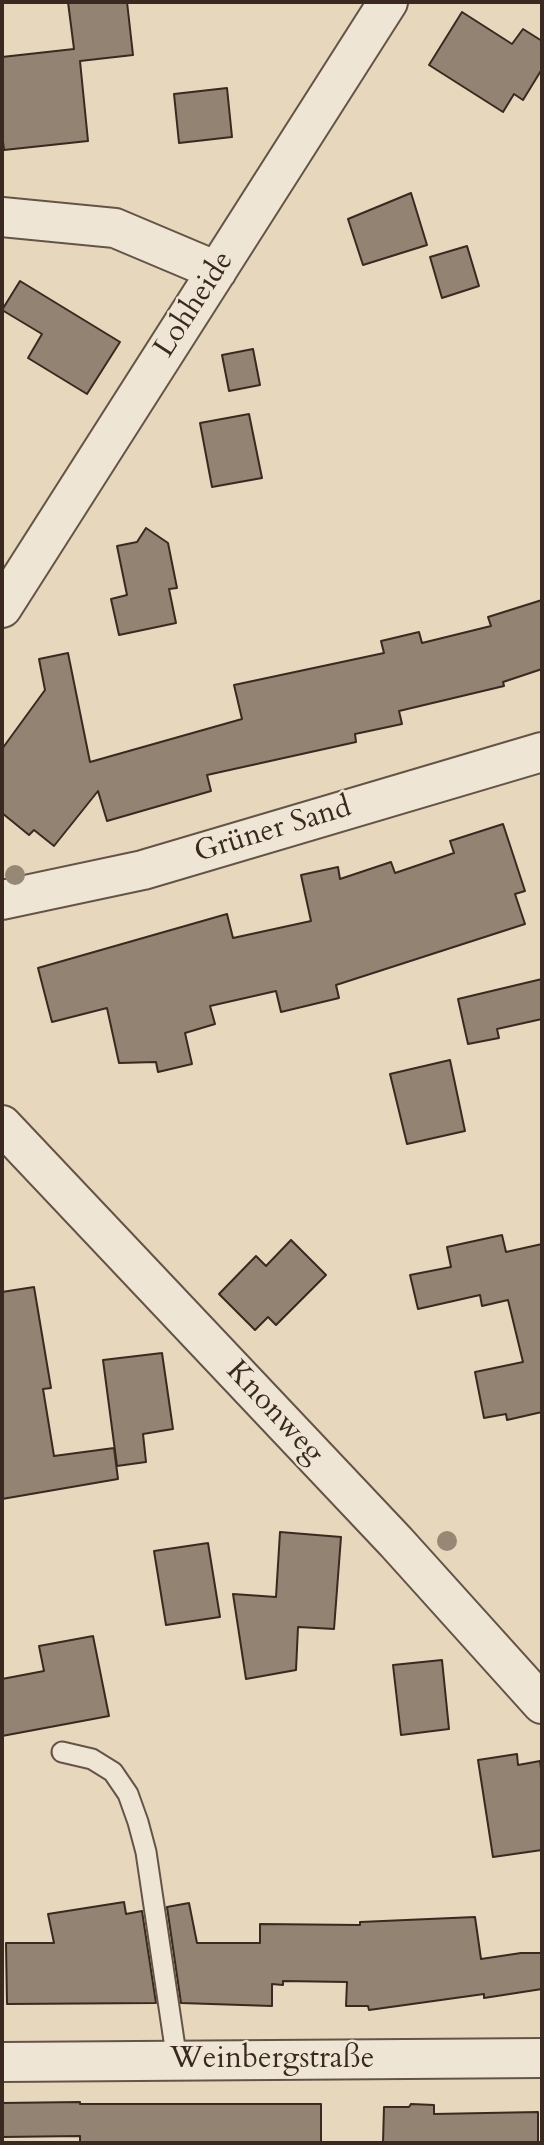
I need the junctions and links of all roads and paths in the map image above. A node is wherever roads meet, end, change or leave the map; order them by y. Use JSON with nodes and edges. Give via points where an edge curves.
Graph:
{"nodes":[{"id":1,"x":388,"y":2,"type":"edge"},
{"id":2,"x":2,"y":217,"type":"edge"},
{"id":3,"x":216,"y":271,"type":"junction"},
{"id":4,"x":2,"y":608,"type":"edge"},
{"id":5,"x":542,"y":752,"type":"edge"},
{"id":6,"x":2,"y":900,"type":"edge"},
{"id":7,"x":2,"y":1125,"type":"edge"},
{"id":8,"x":542,"y":1704,"type":"edge"},
{"id":9,"x":62,"y":1752,"type":"dead end"},
{"id":10,"x":542,"y":2058,"type":"edge"},
{"id":11,"x":177,"y":2061,"type":"junction"},
{"id":12,"x":2,"y":2062,"type":"edge"}],
"edges":[{"from":1,"to":3,"type":"street","name":"Lohheide"},
{"from":2,"to":3,"type":"street","via":[[115,228]]},
{"from":3,"to":4,"type":"street","name":"Lohheide"},
{"from":5,"to":6,"type":"street","name":"Grüner Sand","via":[[144,870]]},
{"from":7,"to":8,"type":"street","name":"Knonweg","via":[[396,1542]]},
{"from":9,"to":11,"type":"lane","via":[[92,1759],[113,1772],[128,1794],[146,1852]]},
{"from":10,"to":11,"type":"street","name":"Weinbergstraße"},
{"from":11,"to":12,"type":"street","name":"Weinbergstraße"}]}
